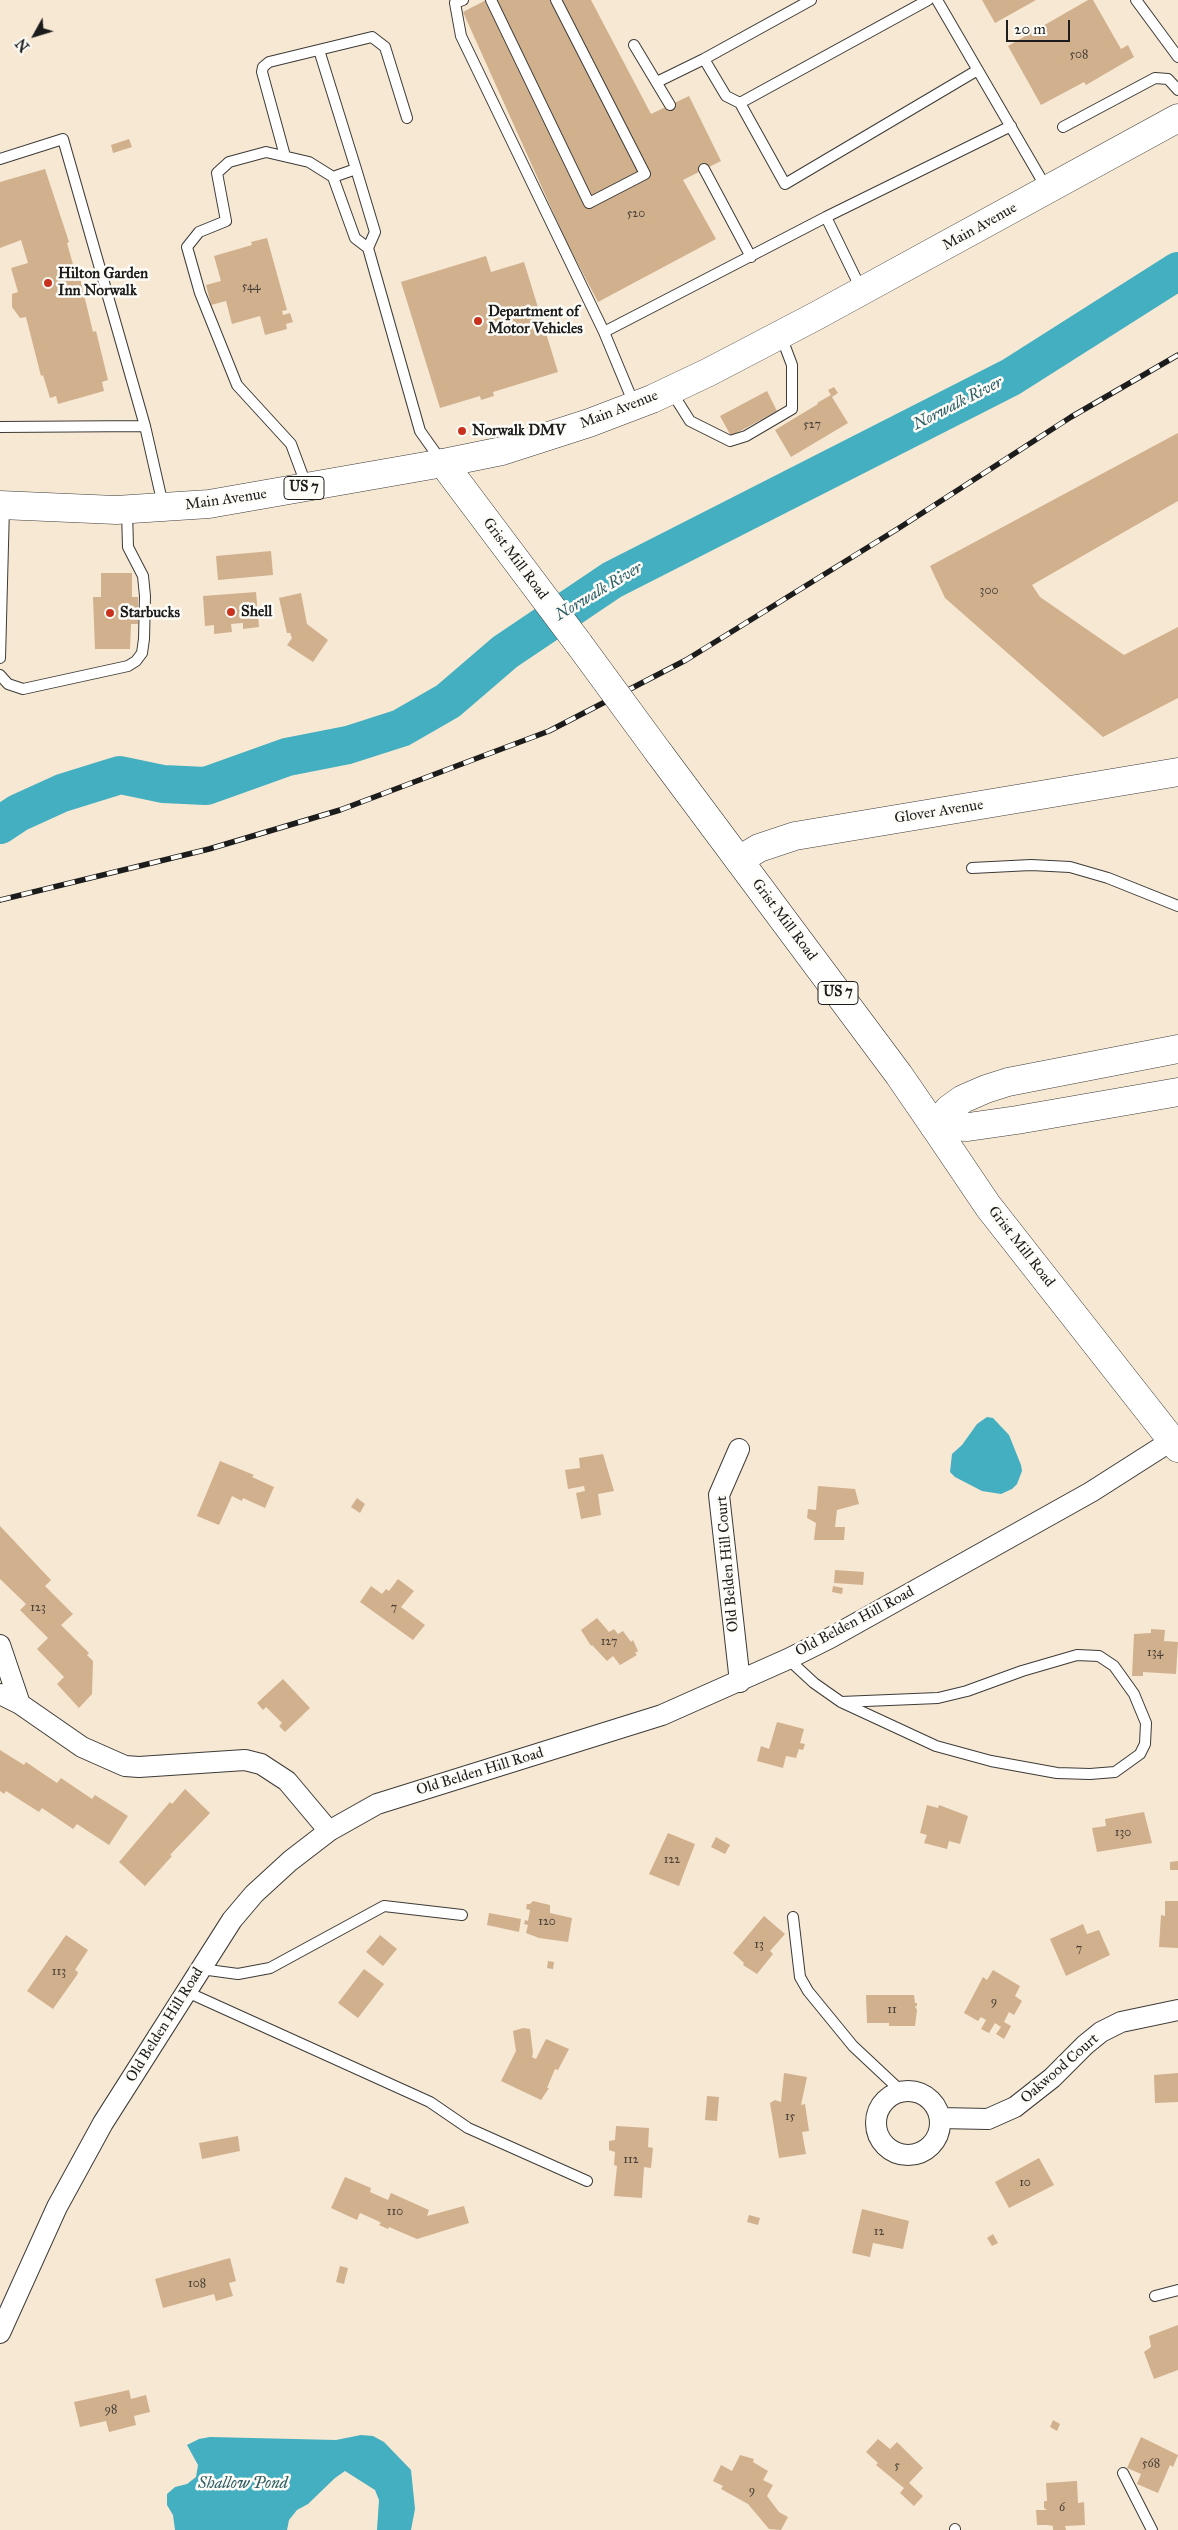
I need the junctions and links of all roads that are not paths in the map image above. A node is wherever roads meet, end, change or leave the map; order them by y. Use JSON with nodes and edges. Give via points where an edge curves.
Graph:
{"nodes":[{"id":1,"x":463,"y":0,"type":"edge"},
{"id":2,"x":491,"y":0,"type":"edge"},
{"id":3,"x":556,"y":0,"type":"edge"},
{"id":4,"x":811,"y":0,"type":"edge"},
{"id":5,"x":928,"y":0,"type":"edge"},
{"id":6,"x":937,"y":0,"type":"edge"},
{"id":7,"x":1136,"y":0,"type":"edge"},
{"id":8,"x":634,"y":45,"type":"dead end"},
{"id":9,"x":319,"y":50,"type":"junction"},
{"id":10,"x":1178,"y":57,"type":"edge"},
{"id":11,"x":704,"y":59,"type":"junction"},
{"id":12,"x":976,"y":72,"type":"junction"},
{"id":13,"x":658,"y":82,"type":"junction"},
{"id":14,"x":1178,"y":90,"type":"edge"},
{"id":15,"x":740,"y":103,"type":"junction"},
{"id":16,"x":670,"y":105,"type":"dead end"},
{"id":17,"x":407,"y":118,"type":"dead end"},
{"id":18,"x":1178,"y":118,"type":"edge"},
{"id":19,"x":1011,"y":126,"type":"junction"},
{"id":20,"x":1063,"y":127,"type":"dead end"},
{"id":21,"x":284,"y":156,"type":"junction"},
{"id":22,"x":0,"y":160,"type":"edge"},
{"id":23,"x":356,"y":169,"type":"junction"},
{"id":24,"x":704,"y":169,"type":"dead end"},
{"id":25,"x":333,"y":177,"type":"junction"},
{"id":26,"x":1047,"y":190,"type":"junction"},
{"id":27,"x":826,"y":217,"type":"junction"},
{"id":28,"x":368,"y":248,"type":"junction"},
{"id":29,"x":751,"y":256,"type":"junction"},
{"id":30,"x":862,"y":291,"type":"junction"},
{"id":31,"x":604,"y":332,"type":"junction"},
{"id":32,"x":780,"y":335,"type":"junction"},
{"id":33,"x":670,"y":390,"type":"junction"},
{"id":34,"x":635,"y":405,"type":"junction"},
{"id":35,"x":145,"y":426,"type":"junction"},
{"id":36,"x":0,"y":427,"type":"edge"},
{"id":37,"x":443,"y":463,"type":"junction"},
{"id":38,"x":307,"y":488,"type":"junction"},
{"id":39,"x":2,"y":506,"type":"edge"},
{"id":40,"x":164,"y":508,"type":"junction"},
{"id":41,"x":128,"y":510,"type":"junction"},
{"id":42,"x":0,"y":658,"type":"edge"},
{"id":43,"x":0,"y":674,"type":"edge"},
{"id":44,"x":1178,"y":761,"type":"edge"},
{"id":45,"x":1178,"y":772,"type":"edge"},
{"id":46,"x":1144,"y":780,"type":"junction"},
{"id":47,"x":739,"y":860,"type":"junction"},
{"id":48,"x":972,"y":868,"type":"dead end"},
{"id":49,"x":1178,"y":906,"type":"edge"},
{"id":50,"x":1178,"y":1049,"type":"edge"},
{"id":51,"x":1178,"y":1092,"type":"edge"},
{"id":52,"x":934,"y":1126,"type":"junction"},
{"id":53,"x":1175,"y":1445,"type":"edge"},
{"id":54,"x":739,"y":1449,"type":"dead end"},
{"id":55,"x":0,"y":1645,"type":"edge"},
{"id":56,"x":788,"y":1659,"type":"junction"},
{"id":57,"x":740,"y":1682,"type":"junction"},
{"id":58,"x":0,"y":1694,"type":"edge"},
{"id":59,"x":841,"y":1702,"type":"junction"},
{"id":60,"x":20,"y":1704,"type":"junction"},
{"id":61,"x":329,"y":1832,"type":"junction"},
{"id":62,"x":462,"y":1915,"type":"dead end"},
{"id":63,"x":793,"y":1916,"type":"dead end"},
{"id":64,"x":201,"y":1969,"type":"junction"},
{"id":65,"x":187,"y":1992,"type":"junction"},
{"id":66,"x":1178,"y":2010,"type":"edge"},
{"id":67,"x":901,"y":2092,"type":"junction"},
{"id":68,"x":940,"y":2118,"type":"junction"},
{"id":69,"x":587,"y":2181,"type":"dead end"},
{"id":70,"x":1178,"y":2290,"type":"edge"},
{"id":71,"x":1155,"y":2296,"type":"dead end"},
{"id":72,"x":0,"y":2333,"type":"edge"},
{"id":73,"x":1123,"y":2473,"type":"dead end"},
{"id":74,"x":1149,"y":2528,"type":"edge"}],
"edges":[{"from":1,"to":31,"type":"lane","via":[[455,3],[461,36]]},
{"from":2,"to":3,"type":"lane","via":[[589,203],[645,174]]},
{"from":4,"to":11,"type":"lane"},
{"from":5,"to":15,"type":"lane"},
{"from":6,"to":12,"type":"lane"},
{"from":7,"to":10,"type":"lane"},
{"from":8,"to":13,"type":"lane"},
{"from":9,"to":17,"type":"lane","via":[[372,37],[379,40],[385,47]]},
{"from":9,"to":21,"type":"lane","via":[[263,66]]},
{"from":9,"to":23,"type":"lane"},
{"from":11,"to":13,"type":"lane"},
{"from":11,"to":15,"type":"lane","via":[[726,96]]},
{"from":12,"to":15,"type":"lane","via":[[785,184]]},
{"from":12,"to":19,"type":"lane"},
{"from":13,"to":16,"type":"lane"},
{"from":14,"to":20,"type":"lane","via":[[1168,79],[1155,78]]},
{"from":18,"to":26,"type":"main road","name":"Main Avenue"},
{"from":19,"to":26,"type":"lane"},
{"from":19,"to":27,"type":"lane"},
{"from":21,"to":25,"type":"lane","via":[[309,162]]},
{"from":21,"to":38,"type":"lane","via":[[266,152],[228,162],[217,173],[226,221],[199,232],[186,247],[200,293],[237,385],[291,444]]},
{"from":22,"to":35,"type":"lane","via":[[63,139]]},
{"from":23,"to":25,"type":"lane"},
{"from":23,"to":28,"type":"lane","via":[[375,232]]},
{"from":24,"to":29,"type":"lane"},
{"from":25,"to":28,"type":"lane","via":[[355,238]]},
{"from":26,"to":30,"type":"main road","name":"Main Avenue"},
{"from":27,"to":29,"type":"lane"},
{"from":27,"to":30,"type":"lane"},
{"from":28,"to":37,"type":"lane","via":[[420,431]]},
{"from":29,"to":31,"type":"lane"},
{"from":30,"to":32,"type":"main road","name":"Main Avenue"},
{"from":31,"to":34,"type":"lane"},
{"from":32,"to":33,"type":"main road","name":"Main Avenue"},
{"from":32,"to":33,"type":"lane","via":[[792,365],[792,409],[746,436],[730,441],[690,421]]},
{"from":33,"to":34,"type":"main road","name":"Main Avenue"},
{"from":34,"to":37,"type":"main road","name":"Main Avenue","via":[[502,451]]},
{"from":35,"to":36,"type":"lane"},
{"from":35,"to":40,"type":"lane"},
{"from":37,"to":38,"type":"main road","name":"Main Avenue","number":"US 7"},
{"from":37,"to":47,"type":"main road","name":"Grist Mill Road","number":"US 7","bridge":true},
{"from":38,"to":40,"type":"main road","name":"Main Avenue","number":"US 7"},
{"from":39,"to":41,"type":"main road","name":"Main Avenue","number":"US 7"},
{"from":39,"to":42,"type":"lane"},
{"from":40,"to":41,"type":"main road","name":"Main Avenue","number":"US 7"},
{"from":41,"to":43,"type":"lane","via":[[128,547],[143,576],[145,596],[144,639],[142,653],[136,661],[128,666],[24,689],[8,684]]},
{"from":44,"to":46,"type":"main road","name":"Glover Avenue"},
{"from":45,"to":46,"type":"main road","name":"Glover Avenue"},
{"from":46,"to":47,"type":"main road","name":"Glover Avenue","via":[[795,836],[765,846]]},
{"from":47,"to":52,"type":"main road","name":"Grist Mill Road","number":"US 7"},
{"from":48,"to":49,"type":"lane","via":[[1031,864],[1070,867],[1108,878]]},
{"from":50,"to":52,"type":"main road","via":[[1008,1082],[963,1099]]},
{"from":51,"to":52,"type":"main road","via":[[968,1127]]},
{"from":52,"to":53,"type":"main road","name":"Grist Mill Road","via":[[988,1206]]},
{"from":53,"to":56,"type":"street","name":"Old Belden Hill Road"},
{"from":54,"to":57,"type":"street","name":"Old Belden Hill Court","via":[[719,1494]]},
{"from":55,"to":60,"type":"street"},
{"from":56,"to":57,"type":"street","name":"Old Belden Hill Road"},
{"from":56,"to":59,"type":"lane"},
{"from":57,"to":61,"type":"street","name":"Old Belden Hill Road","via":[[662,1715],[377,1804]]},
{"from":58,"to":60,"type":"street"},
{"from":59,"to":59,"type":"lane","via":[[936,1746],[991,1761],[1057,1773],[1115,1772],[1140,1754],[1145,1744],[1146,1723],[1134,1694],[1114,1666],[1100,1656],[1078,1655],[938,1698]]},
{"from":60,"to":61,"type":"street","via":[[82,1747],[125,1766],[245,1760],[261,1764],[287,1781]]},
{"from":61,"to":64,"type":"street","name":"Old Belden Hill Road","via":[[290,1860],[254,1894],[232,1920]]},
{"from":62,"to":64,"type":"lane","via":[[384,1906],[270,1968],[238,1974]]},
{"from":63,"to":67,"type":"lane","via":[[800,1977],[808,1991],[853,2046]]},
{"from":64,"to":65,"type":"street","name":"Old Belden Hill Road"},
{"from":65,"to":69,"type":"lane","via":[[430,2102],[468,2128]]},
{"from":65,"to":72,"type":"street","name":"Old Belden Hill Road","via":[[103,2123],[57,2207]]},
{"from":66,"to":68,"type":"street","name":"Oakwood Court","via":[[1121,2022],[1101,2032],[1047,2083],[1015,2107],[988,2119]]},
{"from":67,"to":68,"type":"street","via":[[912,2091],[926,2097],[937,2108]]},
{"from":67,"to":68,"type":"street","via":[[882,2104],[876,2126],[886,2146],[896,2153],[918,2154],[928,2148],[936,2140]]},
{"from":70,"to":71,"type":"lane"},
{"from":73,"to":74,"type":"lane"}]}
